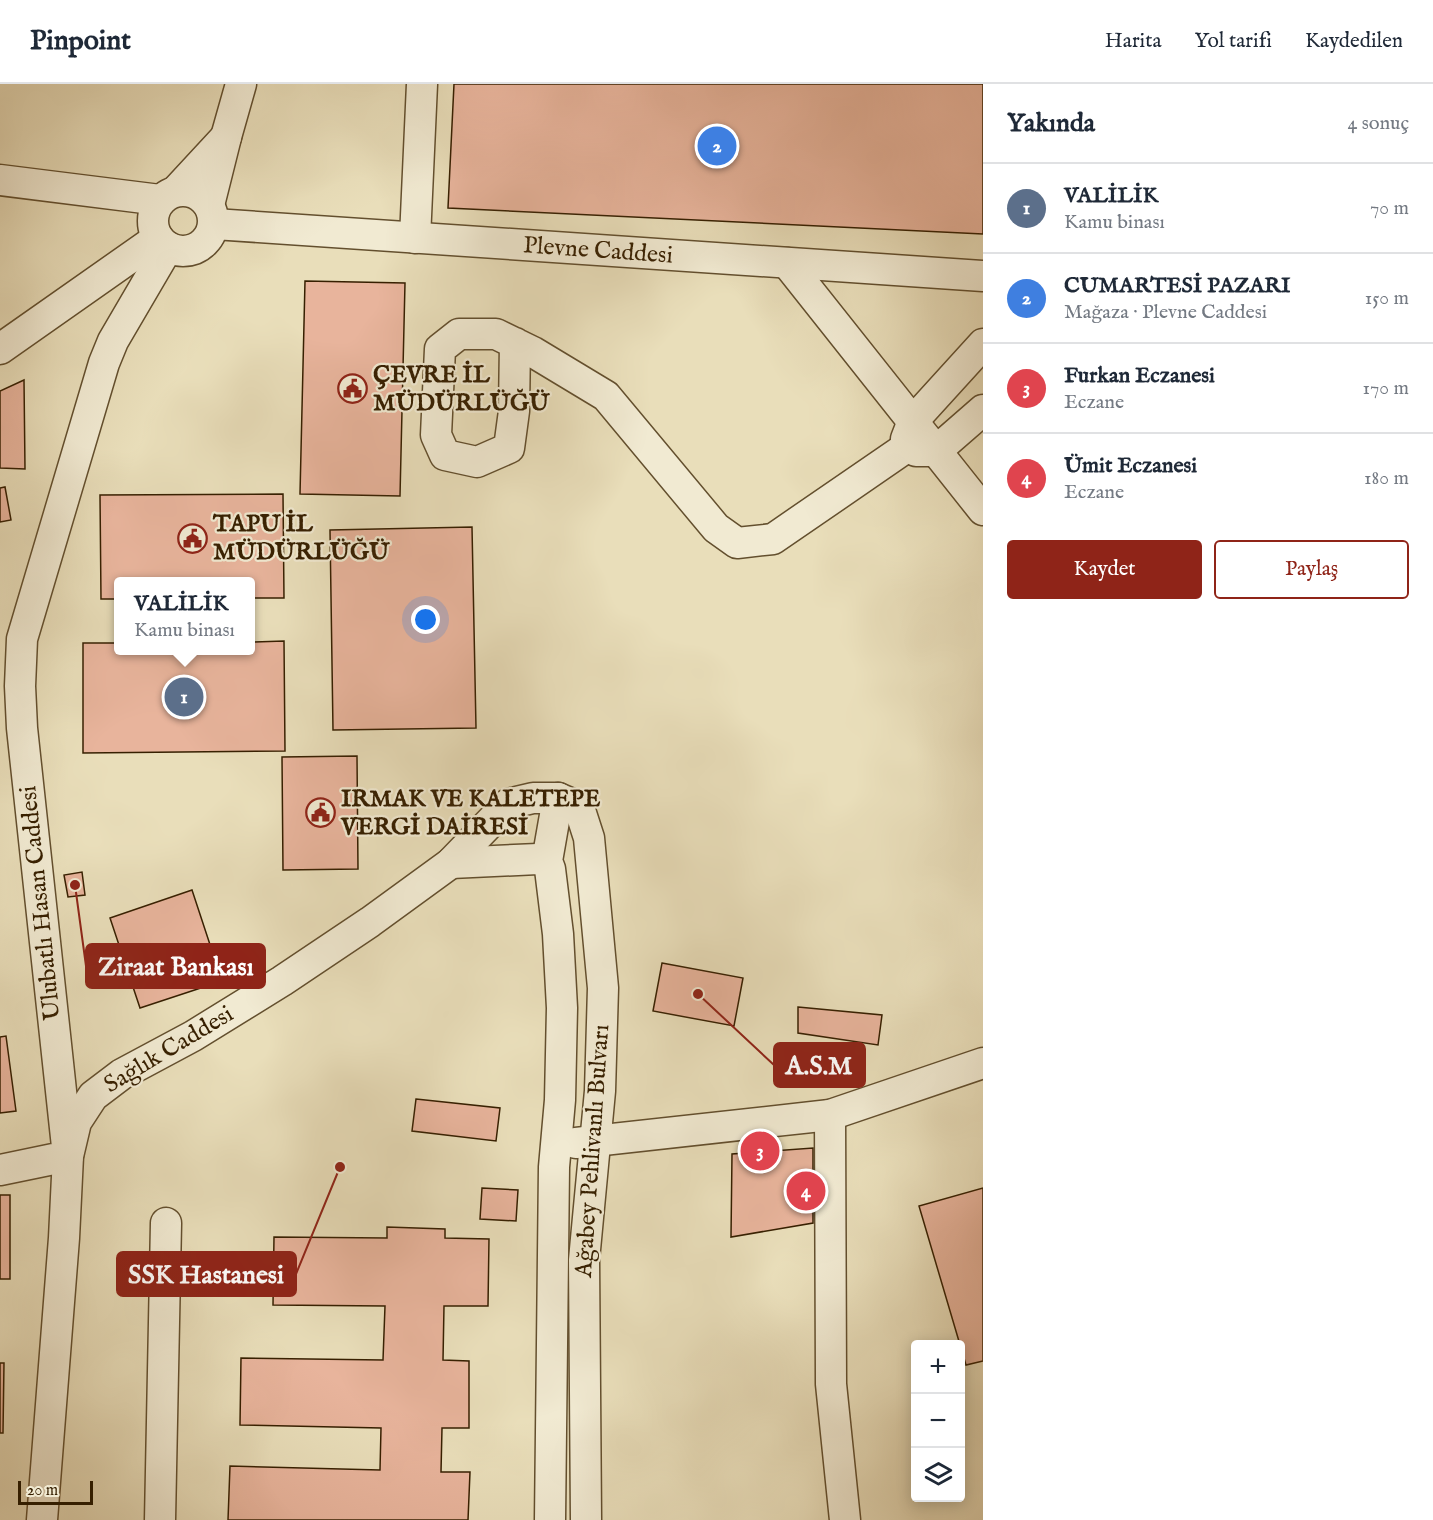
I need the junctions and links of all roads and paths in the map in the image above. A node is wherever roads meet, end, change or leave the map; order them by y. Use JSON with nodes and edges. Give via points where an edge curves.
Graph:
{"nodes":[{"id":1,"x":241,"y":84,"type":"edge"},
{"id":2,"x":422,"y":84,"type":"edge"},
{"id":3,"x":226,"y":137,"type":"junction"},
{"id":4,"x":0,"y":180,"type":"edge"},
{"id":5,"x":168,"y":196,"type":"junction"},
{"id":6,"x":211,"y":215,"type":"junction"},
{"id":7,"x":415,"y":238,"type":"junction"},
{"id":8,"x":163,"y":243,"type":"junction"},
{"id":9,"x":788,"y":263,"type":"junction"},
{"id":10,"x":983,"y":276,"type":"edge"},
{"id":11,"x":515,"y":343,"type":"dead end"},
{"id":12,"x":983,"y":344,"type":"edge"},
{"id":13,"x":0,"y":349,"type":"edge"},
{"id":14,"x":913,"y":421,"type":"junction"},
{"id":15,"x":980,"y":422,"type":"edge"},
{"id":16,"x":901,"y":451,"type":"junction"},
{"id":17,"x":936,"y":451,"type":"junction"},
{"id":18,"x":983,"y":510,"type":"edge"},
{"id":19,"x":10,"y":668,"type":"edge"},
{"id":20,"x":558,"y":798,"type":"junction"},
{"id":21,"x":547,"y":861,"type":"junction"},
{"id":22,"x":451,"y":863,"type":"junction"},
{"id":23,"x":983,"y":1063,"type":"edge"},
{"id":24,"x":830,"y":1115,"type":"junction"},
{"id":25,"x":594,"y":1142,"type":"junction"},
{"id":26,"x":555,"y":1146,"type":"junction"},
{"id":27,"x":68,"y":1156,"type":"junction"},
{"id":28,"x":0,"y":1170,"type":"edge"},
{"id":29,"x":166,"y":1223,"type":"dead end"},
{"id":30,"x":42,"y":1520,"type":"edge"},
{"id":31,"x":160,"y":1520,"type":"edge"},
{"id":32,"x":550,"y":1520,"type":"edge"},
{"id":33,"x":586,"y":1520,"type":"edge"},
{"id":34,"x":845,"y":1520,"type":"edge"}],
"edges":[{"from":1,"to":3,"type":"street"},
{"from":2,"to":7,"type":"street"},
{"from":3,"to":5,"type":"street"},
{"from":3,"to":6,"type":"street"},
{"from":4,"to":5,"type":"street"},
{"from":5,"to":6,"type":"street","via":[[195,192]]},
{"from":5,"to":8,"type":"street","via":[[155,209],[153,219]]},
{"from":6,"to":7,"type":"street","name":"Plevne Caddesi"},
{"from":6,"to":8,"type":"street","via":[[210,234],[204,243],[185,251]]},
{"from":7,"to":9,"type":"street","name":"Plevne Caddesi"},
{"from":8,"to":13,"type":"street"},
{"from":8,"to":19,"type":"street","name":"Ulubatlı Hasan Caddesi","via":[[104,363]]},
{"from":9,"to":10,"type":"street","name":"Plevne Caddesi"},
{"from":9,"to":14,"type":"street"},
{"from":11,"to":16,"type":"street","via":[[606,396],[716,528],[737,543],[773,539]]},
{"from":12,"to":14,"type":"street"},
{"from":14,"to":16,"type":"street"},
{"from":14,"to":17,"type":"street"},
{"from":15,"to":17,"type":"street"},
{"from":16,"to":17,"type":"street"},
{"from":17,"to":18,"type":"street"},
{"from":19,"to":27,"type":"street","name":"Ulubatlı Hasan Caddesi","via":[[22,728]]},
{"from":20,"to":21,"type":"street"},
{"from":20,"to":22,"type":"street","name":"Sağlık Caddesi","via":[[508,804]]},
{"from":20,"to":25,"type":"street","name":"Ağabey Pehlivanlı Bulvarı","via":[[579,807],[589,838],[603,988]]},
{"from":21,"to":22,"type":"street"},
{"from":21,"to":26,"type":"street","name":"Ağabey Pehlivanlı Bulvarı","via":[[558,934],[562,1008]]},
{"from":22,"to":27,"type":"street","name":"Sağlık Caddesi","via":[[282,981],[107,1085],[93,1096],[76,1122]]},
{"from":23,"to":24,"type":"street"},
{"from":24,"to":25,"type":"street"},
{"from":24,"to":34,"type":"street","via":[[831,1384]]},
{"from":25,"to":26,"type":"street"},
{"from":25,"to":33,"type":"street","name":"Ağabey Pehlivanlı Bulvarı","via":[[584,1260]]},
{"from":26,"to":32,"type":"street","name":"Ağabey Pehlivanlı Bulvarı"},
{"from":27,"to":28,"type":"street"},
{"from":27,"to":30,"type":"street","name":"Sağlık Caddesi"},
{"from":29,"to":31,"type":"street"}]}
